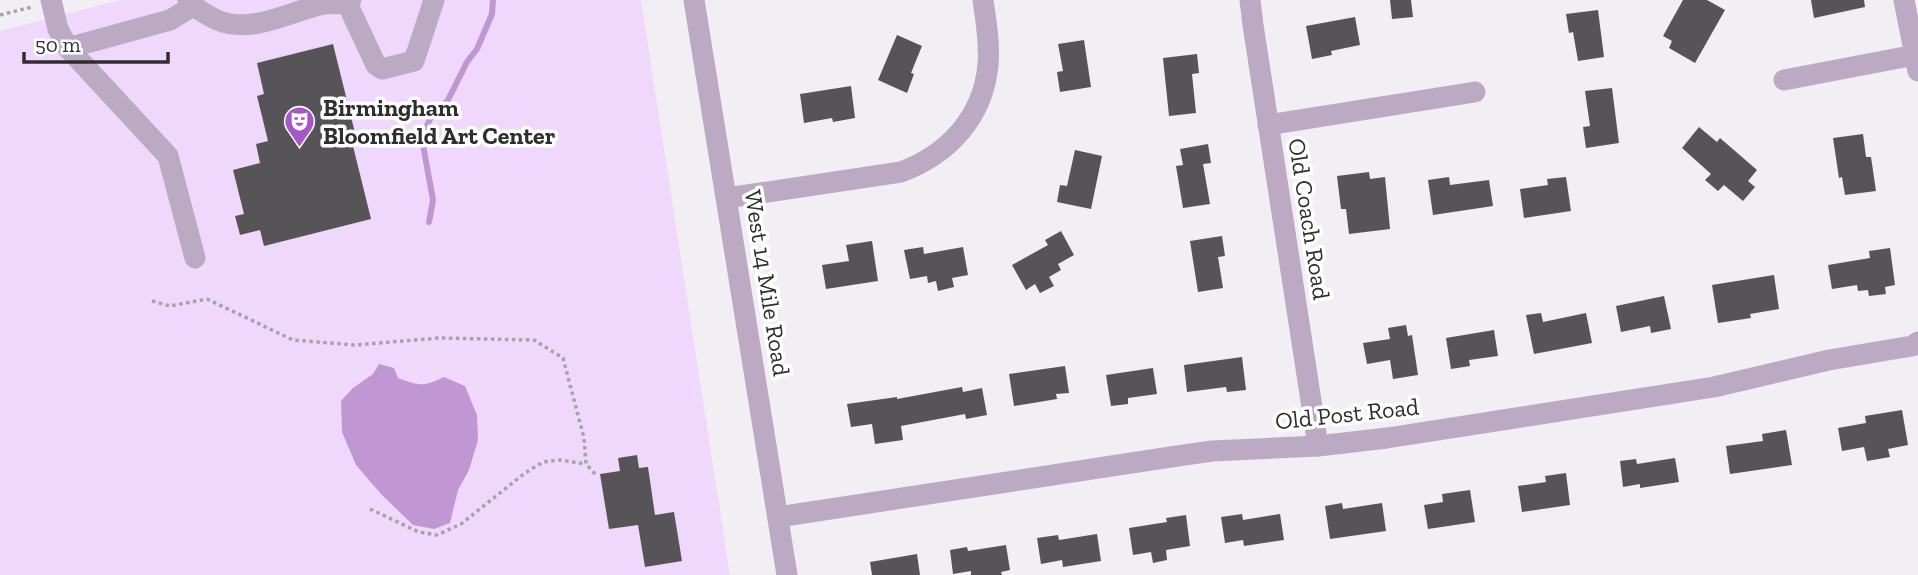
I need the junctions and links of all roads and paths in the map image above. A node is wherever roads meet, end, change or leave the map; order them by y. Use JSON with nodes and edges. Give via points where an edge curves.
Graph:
{"nodes":[{"id":1,"x":51,"y":0,"type":"edge"},
{"id":2,"x":434,"y":0,"type":"edge"},
{"id":3,"x":694,"y":0,"type":"edge"},
{"id":4,"x":983,"y":0,"type":"edge"},
{"id":5,"x":1250,"y":0,"type":"edge"},
{"id":6,"x":1904,"y":0,"type":"edge"},
{"id":7,"x":349,"y":2,"type":"edge"},
{"id":8,"x":190,"y":3,"type":"edge"},
{"id":9,"x":68,"y":48,"type":"junction"},
{"id":10,"x":1917,"y":63,"type":"edge"},
{"id":11,"x":1784,"y":80,"type":"dead end"},
{"id":12,"x":1475,"y":92,"type":"dead end"},
{"id":13,"x":1268,"y":125,"type":"junction"},
{"id":14,"x":727,"y":198,"type":"junction"},
{"id":15,"x":195,"y":258,"type":"dead end"},
{"id":16,"x":152,"y":302,"type":"dead end"},
{"id":17,"x":1916,"y":345,"type":"edge"},
{"id":18,"x":1318,"y":446,"type":"junction"},
{"id":19,"x":586,"y":464,"type":"junction"},
{"id":20,"x":595,"y":474,"type":"dead end"},
{"id":21,"x":370,"y":509,"type":"dead end"},
{"id":22,"x":778,"y":517,"type":"junction"},
{"id":23,"x":787,"y":575,"type":"edge"}],
"edges":[{"from":1,"to":9,"type":"street"},
{"from":2,"to":7,"type":"street","via":[[414,61],[382,68],[376,65]]},
{"from":3,"to":14,"type":"street","name":"West 14 Mile Road"},
{"from":4,"to":14,"type":"street","via":[[988,45],[984,86],[971,118],[949,144],[901,172]]},
{"from":5,"to":13,"type":"street","name":"Old Coach Road"},
{"from":6,"to":10,"type":"street"},
{"from":7,"to":8,"type":"street","via":[[239,25],[219,20]]},
{"from":8,"to":9,"type":"street","via":[[170,20]]},
{"from":9,"to":15,"type":"street","via":[[168,156]]},
{"from":10,"to":11,"type":"street"},
{"from":12,"to":13,"type":"street"},
{"from":13,"to":18,"type":"street","name":"Old Coach Road"},
{"from":14,"to":22,"type":"street","name":"West 14 Mile Road"},
{"from":16,"to":19,"type":"path","via":[[170,306],[207,299],[293,340],[355,345],[439,338],[534,340],[563,358],[584,438]]},
{"from":17,"to":18,"type":"street","name":"Old Post Road","via":[[1693,391]]},
{"from":18,"to":22,"type":"street","name":"Old Post Road","via":[[1212,451]]},
{"from":19,"to":20,"type":"path"},
{"from":19,"to":21,"type":"path","via":[[543,462],[461,524],[437,535],[419,532]]},
{"from":22,"to":23,"type":"street","name":"West 14 Mile Road"}]}
